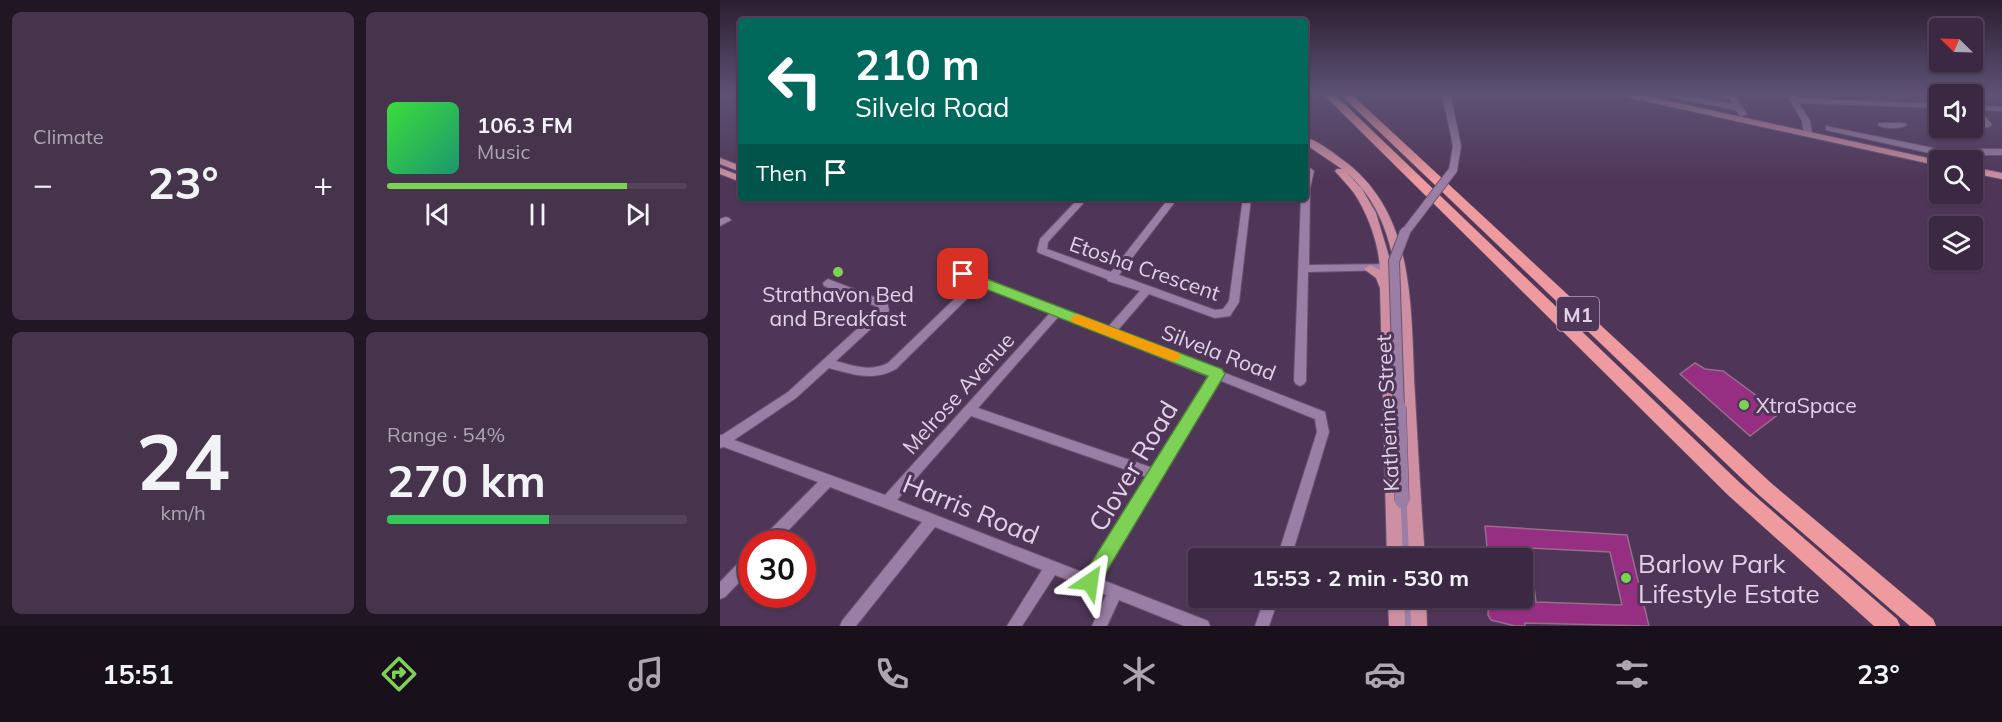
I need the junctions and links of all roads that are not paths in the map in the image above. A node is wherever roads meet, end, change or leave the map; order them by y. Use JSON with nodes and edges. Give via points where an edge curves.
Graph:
{"nodes":[{"id":1,"x":1357,"y":122,"type":"edge"},
{"id":2,"x":1375,"y":122,"type":"edge"},
{"id":3,"x":1452,"y":122,"type":"edge"},
{"id":4,"x":1747,"y":122,"type":"edge"},
{"id":5,"x":1778,"y":122,"type":"edge"},
{"id":6,"x":1800,"y":122,"type":"edge"},
{"id":7,"x":1806,"y":122,"type":"edge"},
{"id":8,"x":1986,"y":122,"type":"edge"},
{"id":9,"x":1903,"y":125,"type":"dead end"},
{"id":10,"x":1988,"y":125,"type":"dead end"},
{"id":11,"x":1829,"y":128,"type":"dead end"},
{"id":12,"x":1804,"y":130,"type":"junction"},
{"id":13,"x":1308,"y":142,"type":"edge"},
{"id":14,"x":1896,"y":143,"type":"junction"},
{"id":15,"x":1308,"y":149,"type":"edge"},
{"id":16,"x":1929,"y":152,"type":"edge"},
{"id":17,"x":2002,"y":152,"type":"edge"},
{"id":18,"x":1929,"y":153,"type":"edge"},
{"id":19,"x":1983,"y":154,"type":"edge"},
{"id":20,"x":1929,"y":160,"type":"edge"},
{"id":21,"x":722,"y":166,"type":"edge"},
{"id":22,"x":1983,"y":167,"type":"edge"},
{"id":23,"x":1310,"y":171,"type":"dead end"},
{"id":24,"x":2002,"y":171,"type":"edge"},
{"id":25,"x":1983,"y":172,"type":"edge"},
{"id":26,"x":738,"y":174,"type":"edge"},
{"id":27,"x":738,"y":175,"type":"edge"},
{"id":28,"x":2002,"y":176,"type":"edge"},
{"id":29,"x":720,"y":177,"type":"edge"},
{"id":30,"x":1308,"y":180,"type":"edge"},
{"id":31,"x":1081,"y":201,"type":"edge"},
{"id":32,"x":1172,"y":201,"type":"edge"},
{"id":33,"x":1247,"y":201,"type":"edge"},
{"id":34,"x":1306,"y":201,"type":"edge"},
{"id":35,"x":1390,"y":261,"type":"junction"},
{"id":36,"x":1305,"y":266,"type":"junction"},
{"id":37,"x":1368,"y":266,"type":"junction"},
{"id":38,"x":963,"y":274,"type":"dead end"},
{"id":39,"x":1112,"y":278,"type":"junction"},
{"id":40,"x":980,"y":280,"type":"junction"},
{"id":41,"x":828,"y":283,"type":"dead end"},
{"id":42,"x":1146,"y":291,"type":"junction"},
{"id":43,"x":1386,"y":291,"type":"junction"},
{"id":44,"x":1058,"y":311,"type":"junction"},
{"id":45,"x":1110,"y":332,"type":"junction"},
{"id":46,"x":827,"y":363,"type":"junction"},
{"id":47,"x":1217,"y":374,"type":"junction"},
{"id":48,"x":1300,"y":381,"type":"dead end"},
{"id":49,"x":968,"y":410,"type":"junction"},
{"id":50,"x":721,"y":442,"type":"edge"},
{"id":51,"x":1157,"y":475,"type":"junction"},
{"id":52,"x":828,"y":480,"type":"junction"},
{"id":53,"x":887,"y":502,"type":"junction"},
{"id":54,"x":932,"y":520,"type":"junction"},
{"id":55,"x":780,"y":530,"type":"edge"},
{"id":56,"x":1287,"y":548,"type":"edge"},
{"id":57,"x":1395,"y":548,"type":"edge"},
{"id":58,"x":1403,"y":548,"type":"edge"},
{"id":59,"x":1416,"y":548,"type":"edge"},
{"id":60,"x":1052,"y":567,"type":"junction"},
{"id":61,"x":738,"y":573,"type":"edge"},
{"id":62,"x":1090,"y":582,"type":"junction"},
{"id":63,"x":720,"y":592,"type":"edge"},
{"id":64,"x":1115,"y":592,"type":"junction"},
{"id":65,"x":1268,"y":608,"type":"edge"},
{"id":66,"x":1396,"y":608,"type":"edge"},
{"id":67,"x":1406,"y":608,"type":"edge"},
{"id":68,"x":1418,"y":608,"type":"edge"},
{"id":69,"x":847,"y":626,"type":"edge"},
{"id":70,"x":1014,"y":626,"type":"edge"},
{"id":71,"x":1099,"y":626,"type":"edge"},
{"id":72,"x":1203,"y":626,"type":"edge"},
{"id":73,"x":1262,"y":626,"type":"edge"},
{"id":74,"x":1397,"y":626,"type":"edge"},
{"id":75,"x":1408,"y":626,"type":"edge"},
{"id":76,"x":1419,"y":626,"type":"edge"},
{"id":77,"x":1890,"y":626,"type":"edge"},
{"id":78,"x":1926,"y":626,"type":"edge"}],
"edges":[{"from":1,"to":77,"type":"highway","number":"M1","via":[[1734,489]]},
{"from":2,"to":78,"type":"highway","number":"M1","via":[[1765,489]]},
{"from":3,"to":58,"type":"street","bridge":true,"via":[[1456,162],[1404,233],[1394,261]]},
{"from":4,"to":12,"type":"main road"},
{"from":5,"to":12,"type":"main road"},
{"from":6,"to":12,"type":"street"},
{"from":7,"to":12,"type":"street"},
{"from":8,"to":10,"type":"street"},
{"from":9,"to":14,"type":"street","via":[[1885,125]]},
{"from":11,"to":14,"type":"street"},
{"from":12,"to":18,"type":"main road"},
{"from":12,"to":20,"type":"main road"},
{"from":13,"to":35,"type":"main road","name":"Katherine Street","via":[[1345,166],[1369,189],[1388,222]]},
{"from":14,"to":16,"type":"street"},
{"from":15,"to":35,"type":"main road","name":"Katherine Street","via":[[1342,173],[1360,193]]},
{"from":17,"to":19,"type":"street"},
{"from":21,"to":26,"type":"main road"},
{"from":22,"to":24,"type":"main road"},
{"from":23,"to":30,"type":"street"},
{"from":25,"to":28,"type":"main road"},
{"from":27,"to":29,"type":"main road"},
{"from":31,"to":39,"type":"street","name":"Etosha Crescent","via":[[1040,247],[1045,253]]},
{"from":32,"to":39,"type":"street"},
{"from":33,"to":42,"type":"street","name":"Etosha Crescent","via":[[1234,302],[1229,310],[1208,313]]},
{"from":34,"to":36,"type":"street"},
{"from":35,"to":37,"type":"street"},
{"from":35,"to":37,"type":"main road","via":[[1380,257]]},
{"from":35,"to":43,"type":"main road","name":"Katherine Street"},
{"from":35,"to":59,"type":"main road","name":"Katherine Street"},
{"from":36,"to":37,"type":"street"},
{"from":36,"to":48,"type":"street"},
{"from":37,"to":43,"type":"main road","via":[[1381,276]]},
{"from":38,"to":40,"type":"street","name":"Silvela Road"},
{"from":39,"to":42,"type":"street","name":"Etosha Crescent"},
{"from":40,"to":44,"type":"street","name":"Silvela Road"},
{"from":40,"to":46,"type":"street","via":[[882,372]]},
{"from":41,"to":46,"type":"street","via":[[885,308]]},
{"from":42,"to":45,"type":"street"},
{"from":43,"to":57,"type":"main road","name":"Katherine Street"},
{"from":44,"to":45,"type":"street","name":"Silvela Road"},
{"from":44,"to":49,"type":"street","name":"Melrose Avenue"},
{"from":45,"to":47,"type":"street","name":"Silvela Road"},
{"from":46,"to":50,"type":"street","via":[[773,409]]},
{"from":47,"to":51,"type":"street","name":"Clover Road"},
{"from":47,"to":56,"type":"street","name":"Silvela Road","via":[[1304,407],[1324,420]]},
{"from":49,"to":51,"type":"street"},
{"from":49,"to":53,"type":"street","name":"Melrose Avenue"},
{"from":50,"to":52,"type":"street","name":"Harris Road"},
{"from":51,"to":62,"type":"street","name":"Clover Road"},
{"from":52,"to":53,"type":"street","name":"Harris Road"},
{"from":52,"to":55,"type":"street"},
{"from":53,"to":54,"type":"street","name":"Harris Road"},
{"from":54,"to":60,"type":"street","name":"Harris Road"},
{"from":54,"to":69,"type":"street"},
{"from":60,"to":62,"type":"street","name":"Harris Road"},
{"from":60,"to":70,"type":"street"},
{"from":61,"to":63,"type":"street"},
{"from":62,"to":64,"type":"street","name":"Harris Road"},
{"from":64,"to":71,"type":"street"},
{"from":64,"to":72,"type":"street","name":"Harris Road"},
{"from":65,"to":73,"type":"street"},
{"from":66,"to":74,"type":"main road"},
{"from":67,"to":75,"type":"street"},
{"from":68,"to":76,"type":"main road"}]}
